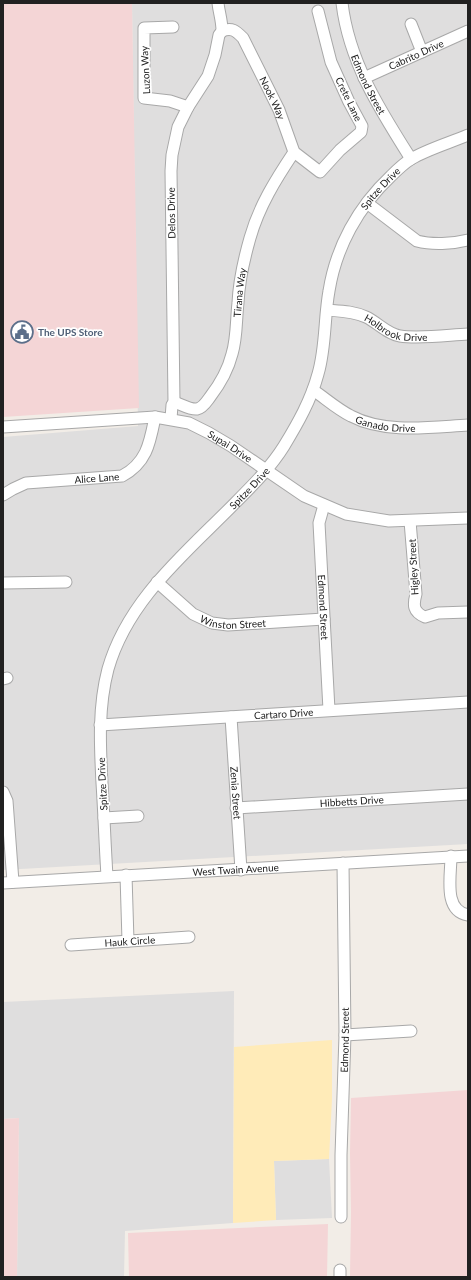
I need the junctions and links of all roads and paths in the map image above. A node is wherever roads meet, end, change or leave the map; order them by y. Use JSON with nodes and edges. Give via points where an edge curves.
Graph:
{"nodes":[{"id":1,"x":218,"y":3,"type":"edge"},
{"id":2,"x":224,"y":3,"type":"edge"},
{"id":3,"x":342,"y":3,"type":"edge"},
{"id":4,"x":318,"y":11,"type":"dead end"},
{"id":5,"x":221,"y":17,"type":"junction"},
{"id":6,"x":410,"y":24,"type":"dead end"},
{"id":7,"x":173,"y":27,"type":"dead end"},
{"id":8,"x":222,"y":31,"type":"junction"},
{"id":9,"x":468,"y":31,"type":"edge"},
{"id":10,"x":422,"y":52,"type":"junction"},
{"id":11,"x":364,"y":78,"type":"junction"},
{"id":12,"x":188,"y":107,"type":"junction"},
{"id":13,"x":468,"y":135,"type":"edge"},
{"id":14,"x":294,"y":152,"type":"junction"},
{"id":15,"x":411,"y":159,"type":"junction"},
{"id":16,"x":367,"y":203,"type":"junction"},
{"id":17,"x":468,"y":240,"type":"edge"},
{"id":18,"x":327,"y":310,"type":"junction"},
{"id":19,"x":468,"y":334,"type":"edge"},
{"id":20,"x":313,"y":390,"type":"junction"},
{"id":21,"x":177,"y":403,"type":"junction"},
{"id":22,"x":155,"y":417,"type":"junction"},
{"id":23,"x":173,"y":420,"type":"junction"},
{"id":24,"x":468,"y":425,"type":"edge"},
{"id":25,"x":3,"y":427,"type":"edge"},
{"id":26,"x":266,"y":470,"type":"junction"},
{"id":27,"x":3,"y":495,"type":"edge"},
{"id":28,"x":324,"y":505,"type":"junction"},
{"id":29,"x":468,"y":518,"type":"edge"},
{"id":30,"x":410,"y":521,"type":"junction"},
{"id":31,"x":66,"y":582,"type":"dead end"},
{"id":32,"x":157,"y":582,"type":"junction"},
{"id":33,"x":3,"y":583,"type":"edge"},
{"id":34,"x":468,"y":612,"type":"edge"},
{"id":35,"x":324,"y":619,"type":"junction"},
{"id":36,"x":468,"y":702,"type":"edge"},
{"id":37,"x":329,"y":710,"type":"junction"},
{"id":38,"x":231,"y":717,"type":"junction"},
{"id":39,"x":100,"y":725,"type":"junction"},
{"id":40,"x":3,"y":792,"type":"edge"},
{"id":41,"x":468,"y":794,"type":"edge"},
{"id":42,"x":236,"y":808,"type":"junction"},
{"id":43,"x":138,"y":816,"type":"dead end"},
{"id":44,"x":104,"y":818,"type":"junction"},
{"id":45,"x":451,"y":856,"type":"junction"},
{"id":46,"x":468,"y":856,"type":"edge"},
{"id":47,"x":343,"y":863,"type":"junction"},
{"id":48,"x":241,"y":870,"type":"junction"},
{"id":49,"x":107,"y":876,"type":"junction"},
{"id":50,"x":126,"y":876,"type":"junction"},
{"id":51,"x":8,"y":882,"type":"edge"},
{"id":52,"x":468,"y":915,"type":"edge"},
{"id":53,"x":188,"y":936,"type":"dead end"},
{"id":54,"x":128,"y":941,"type":"junction"},
{"id":55,"x":71,"y":945,"type":"dead end"},
{"id":56,"x":411,"y":1031,"type":"dead end"},
{"id":57,"x":345,"y":1035,"type":"junction"},
{"id":58,"x":342,"y":1217,"type":"dead end"}],
"edges":[{"from":1,"to":5,"type":"street","name":"Delos Drive"},
{"from":2,"to":5,"type":"street","name":"Delos Drive","via":[[224,13]]},
{"from":3,"to":11,"type":"street","name":"Edmond Street","via":[[351,45]]},
{"from":4,"to":14,"type":"street","name":"Crete Lane","via":[[331,62],[362,126],[361,132],[320,172]]},
{"from":5,"to":8,"type":"street","name":"Delos Drive"},
{"from":6,"to":10,"type":"street"},
{"from":7,"to":12,"type":"street","name":"Luzon Way","via":[[144,28],[144,98],[170,101]]},
{"from":8,"to":12,"type":"street","name":"Delos Drive","via":[[208,76]]},
{"from":8,"to":14,"type":"street","name":"Nook Way","via":[[234,29],[242,38],[279,110]]},
{"from":9,"to":10,"type":"street","name":"Cabrito Drive"},
{"from":10,"to":11,"type":"street","name":"Cabrito Drive"},
{"from":11,"to":15,"type":"street","name":"Edmond Street","via":[[376,104]]},
{"from":12,"to":21,"type":"street","name":"Delos Drive","via":[[178,127],[171,170]]},
{"from":13,"to":15,"type":"street","name":"Spitze Drive"},
{"from":14,"to":21,"type":"street","name":"Tirana Way","via":[[270,190],[250,236],[239,287],[235,344],[227,369],[201,408],[193,409]]},
{"from":15,"to":16,"type":"street","name":"Spitze Drive","via":[[379,187]]},
{"from":16,"to":17,"type":"street","via":[[417,241],[426,243]]},
{"from":16,"to":18,"type":"street","name":"Spitze Drive","via":[[352,223],[333,267]]},
{"from":18,"to":19,"type":"street","name":"Holbrook Drive","via":[[354,312],[399,336]]},
{"from":18,"to":20,"type":"street","name":"Spitze Drive","via":[[323,353]]},
{"from":20,"to":24,"type":"street","name":"Ganado Drive","via":[[350,416],[369,423],[405,428]]},
{"from":20,"to":26,"type":"street","name":"Spitze Drive","via":[[307,406],[283,448]]},
{"from":21,"to":23,"type":"street","name":"Delos Drive","via":[[172,405]]},
{"from":22,"to":23,"type":"street","name":"Supai Drive"},
{"from":22,"to":25,"type":"street","name":"Supai Drive"},
{"from":22,"to":27,"type":"street","name":"Alice Lane","via":[[142,459],[130,472],[122,476],[26,484]]},
{"from":23,"to":26,"type":"street","name":"Supai Drive","via":[[189,423],[209,433]]},
{"from":26,"to":28,"type":"street","name":"Supai Drive","via":[[304,496]]},
{"from":26,"to":32,"type":"street","name":"Spitze Drive"},
{"from":28,"to":30,"type":"street","name":"Supai Drive","via":[[346,514],[389,521]]},
{"from":28,"to":35,"type":"street","name":"Edmond Street","via":[[319,523]]},
{"from":29,"to":30,"type":"street","name":"Supai Drive"},
{"from":30,"to":34,"type":"street","name":"Higley Street","via":[[416,594],[414,604],[418,613],[425,617]]},
{"from":31,"to":33,"type":"street"},
{"from":32,"to":35,"type":"street","name":"Winston Street","via":[[193,614],[212,623],[228,625]]},
{"from":32,"to":39,"type":"street","name":"Spitze Drive","via":[[126,625],[115,650],[102,696]]},
{"from":35,"to":37,"type":"street","name":"Edmond Street"},
{"from":36,"to":37,"type":"street","name":"Cartaro Drive"},
{"from":37,"to":38,"type":"street","name":"Cartaro Drive"},
{"from":38,"to":39,"type":"street","name":"Cartaro Drive"},
{"from":38,"to":42,"type":"street","name":"Zenia Street"},
{"from":39,"to":44,"type":"street","name":"Spitze Drive"},
{"from":40,"to":51,"type":"street","via":[[7,801]]},
{"from":41,"to":42,"type":"street","name":"Hibbetts Drive"},
{"from":42,"to":48,"type":"street","name":"Zenia Street"},
{"from":43,"to":44,"type":"street"},
{"from":44,"to":49,"type":"street","name":"Spitze Drive"},
{"from":45,"to":46,"type":"street","name":"West Twain Avenue"},
{"from":45,"to":47,"type":"street","name":"West Twain Avenue"},
{"from":45,"to":52,"type":"street","via":[[452,904],[456,910]]},
{"from":47,"to":48,"type":"street","name":"West Twain Avenue"},
{"from":47,"to":57,"type":"street","name":"Edmond Street"},
{"from":48,"to":50,"type":"street","name":"West Twain Avenue"},
{"from":49,"to":50,"type":"street","name":"West Twain Avenue"},
{"from":49,"to":51,"type":"street","name":"West Twain Avenue"},
{"from":50,"to":54,"type":"street"},
{"from":53,"to":54,"type":"street","name":"Hauk Circle"},
{"from":54,"to":55,"type":"street","name":"Hauk Circle"},
{"from":56,"to":57,"type":"street"},
{"from":57,"to":58,"type":"street","name":"Edmond Street","via":[[341,1147]]}]}
